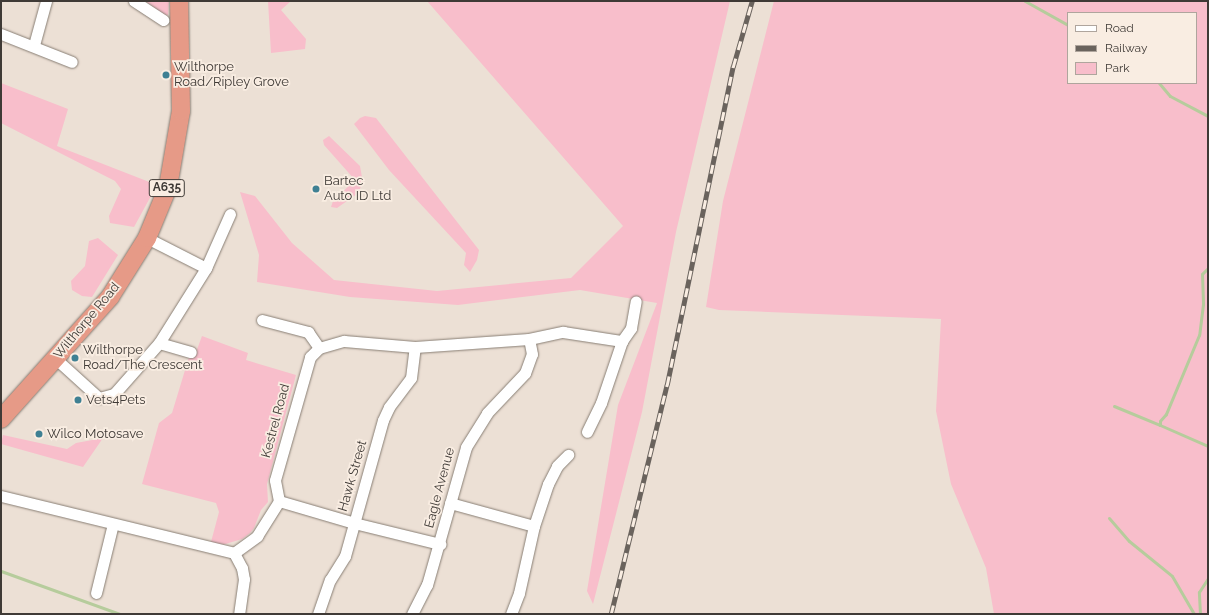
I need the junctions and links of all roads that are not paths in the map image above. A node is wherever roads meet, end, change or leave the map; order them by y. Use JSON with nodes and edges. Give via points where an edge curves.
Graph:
{"nodes":[{"id":1,"x":46,"y":1,"type":"edge"},
{"id":2,"x":134,"y":1,"type":"edge"},
{"id":3,"x":179,"y":1,"type":"edge"},
{"id":4,"x":163,"y":20,"type":"dead end"},
{"id":5,"x":1,"y":34,"type":"edge"},
{"id":6,"x":34,"y":45,"type":"junction"},
{"id":7,"x":72,"y":62,"type":"dead end"},
{"id":8,"x":230,"y":214,"type":"dead end"},
{"id":9,"x":147,"y":238,"type":"junction"},
{"id":10,"x":206,"y":268,"type":"junction"},
{"id":11,"x":636,"y":301,"type":"dead end"},
{"id":12,"x":262,"y":320,"type":"dead end"},
{"id":13,"x":529,"y":339,"type":"junction"},
{"id":14,"x":622,"y":341,"type":"junction"},
{"id":15,"x":159,"y":343,"type":"junction"},
{"id":16,"x":319,"y":348,"type":"junction"},
{"id":17,"x":415,"y":348,"type":"junction"},
{"id":18,"x":191,"y":352,"type":"dead end"},
{"id":19,"x":56,"y":359,"type":"junction"},
{"id":20,"x":3,"y":413,"type":"edge"},
{"id":21,"x":587,"y":432,"type":"dead end"},
{"id":22,"x":568,"y":455,"type":"dead end"},
{"id":23,"x":1,"y":496,"type":"edge"},
{"id":24,"x":279,"y":501,"type":"junction"},
{"id":25,"x":450,"y":503,"type":"junction"},
{"id":26,"x":113,"y":524,"type":"junction"},
{"id":27,"x":354,"y":524,"type":"junction"},
{"id":28,"x":534,"y":526,"type":"junction"},
{"id":29,"x":440,"y":544,"type":"junction"},
{"id":30,"x":234,"y":553,"type":"junction"},
{"id":31,"x":96,"y":593,"type":"dead end"},
{"id":32,"x":239,"y":614,"type":"edge"},
{"id":33,"x":318,"y":614,"type":"edge"},
{"id":34,"x":412,"y":614,"type":"edge"},
{"id":35,"x":511,"y":614,"type":"edge"}],
"edges":[{"from":1,"to":6,"type":"street"},
{"from":2,"to":4,"type":"street"},
{"from":3,"to":9,"type":"highway","name":"Wilthorpe Road","number":"A635","via":[[181,111],[168,187]]},
{"from":5,"to":6,"type":"street"},
{"from":6,"to":7,"type":"street"},
{"from":8,"to":10,"type":"street"},
{"from":9,"to":10,"type":"street"},
{"from":9,"to":19,"type":"highway","name":"Wilthorpe Road","number":"A635","via":[[110,297]]},
{"from":10,"to":15,"type":"street"},
{"from":11,"to":14,"type":"street","via":[[631,328]]},
{"from":12,"to":16,"type":"street","via":[[284,331],[308,332]]},
{"from":13,"to":14,"type":"street","via":[[563,332]]},
{"from":13,"to":17,"type":"street"},
{"from":13,"to":25,"type":"street","name":"Eagle Avenue","via":[[532,354],[525,373],[487,414],[466,447]]},
{"from":14,"to":21,"type":"street","via":[[601,403]]},
{"from":15,"to":18,"type":"street"},
{"from":15,"to":19,"type":"street","via":[[114,394],[99,398]]},
{"from":16,"to":17,"type":"street","via":[[344,341]]},
{"from":16,"to":24,"type":"street","name":"Kestrel Road","via":[[310,357],[303,373],[275,480]]},
{"from":17,"to":27,"type":"street","name":"Hawk Street","via":[[411,378],[389,407],[383,420]]},
{"from":19,"to":20,"type":"highway","name":"Wilthorpe Road","number":"A635"},
{"from":22,"to":28,"type":"street","via":[[557,466],[551,478]]},
{"from":23,"to":26,"type":"street"},
{"from":24,"to":27,"type":"street"},
{"from":24,"to":30,"type":"street","via":[[258,536]]},
{"from":25,"to":28,"type":"street"},
{"from":25,"to":29,"type":"street","name":"Eagle Avenue"},
{"from":26,"to":30,"type":"street"},
{"from":26,"to":31,"type":"street"},
{"from":27,"to":29,"type":"street"},
{"from":27,"to":33,"type":"street","name":"Hawk Street","via":[[345,556],[330,580]]},
{"from":28,"to":35,"type":"street"},
{"from":29,"to":34,"type":"street","name":"Eagle Avenue","via":[[427,585]]},
{"from":30,"to":32,"type":"street","via":[[242,568],[244,579]]}]}
